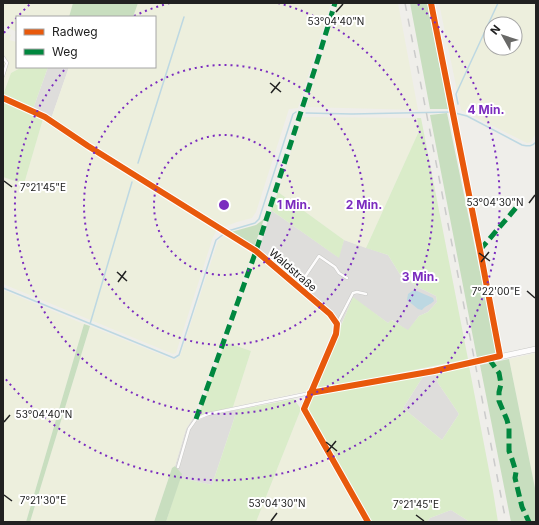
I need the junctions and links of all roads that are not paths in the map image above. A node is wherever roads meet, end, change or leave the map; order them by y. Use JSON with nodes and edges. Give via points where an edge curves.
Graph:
{"nodes":[{"id":1,"x":431,"y":3,"type":"edge"},
{"id":2,"x":3,"y":57,"type":"edge"},
{"id":3,"x":3,"y":76,"type":"edge"},
{"id":4,"x":3,"y":98,"type":"edge"},
{"id":5,"x":347,"y":278,"type":"dead end"},
{"id":6,"x":298,"y":287,"type":"junction"},
{"id":7,"x":366,"y":294,"type":"dead end"},
{"id":8,"x":337,"y":324,"type":"junction"},
{"id":9,"x":536,"y":349,"type":"edge"},
{"id":10,"x":500,"y":356,"type":"junction"},
{"id":11,"x":310,"y":393,"type":"junction"},
{"id":12,"x":178,"y":467,"type":"dead end"},
{"id":13,"x":368,"y":522,"type":"edge"}],
"edges":[{"from":1,"to":10,"type":"street"},
{"from":2,"to":3,"type":"lane","via":[[7,63]]},
{"from":4,"to":6,"type":"street","name":"Waldstraße","via":[[45,117],[256,251]]},
{"from":5,"to":6,"type":"lane","via":[[319,256]]},
{"from":6,"to":8,"type":"street","name":"Waldstraße","via":[[330,314]]},
{"from":7,"to":8,"type":"lane","via":[[353,293]]},
{"from":8,"to":11,"type":"street","via":[[336,334]]},
{"from":9,"to":10,"type":"street"},
{"from":10,"to":11,"type":"street","via":[[434,371]]},
{"from":11,"to":12,"type":"lane","via":[[208,414],[196,419],[189,429]]},
{"from":11,"to":13,"type":"street","via":[[304,409]]}]}
